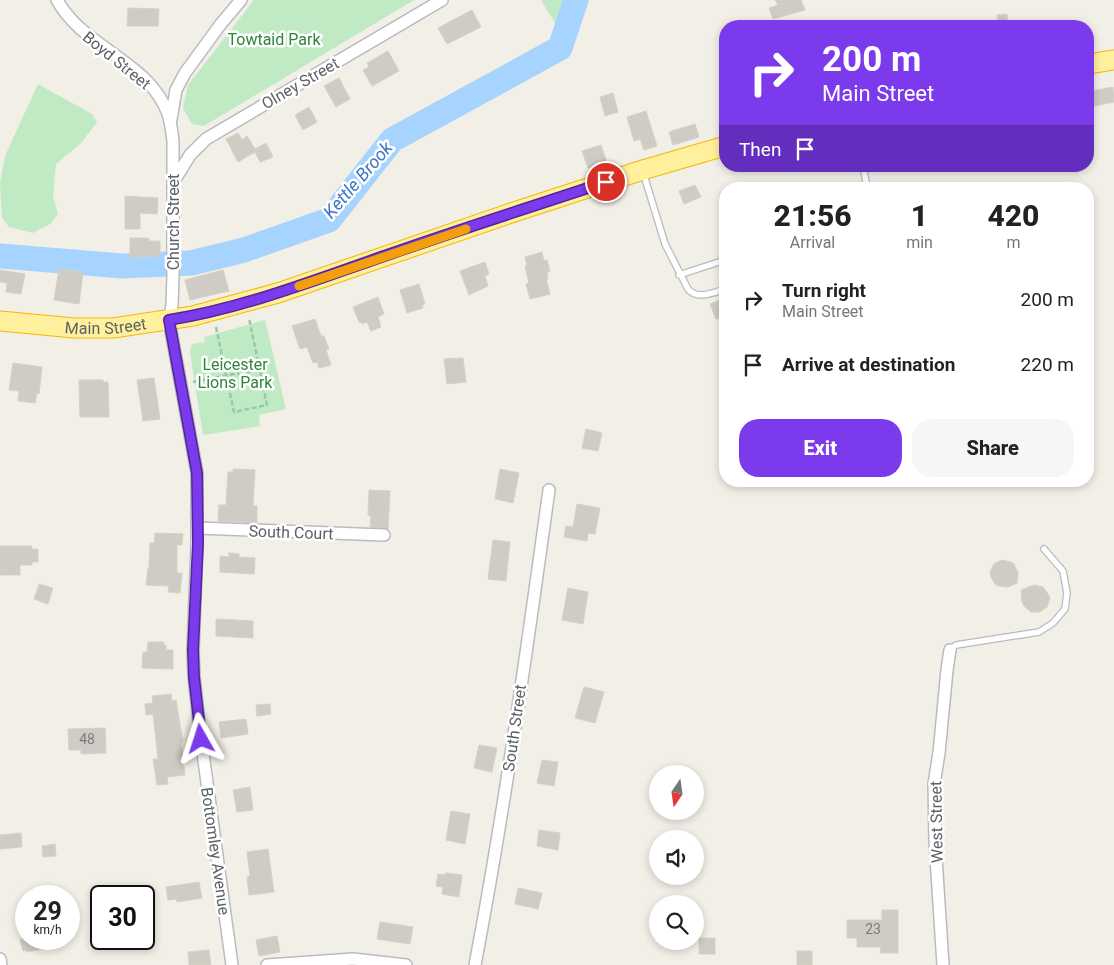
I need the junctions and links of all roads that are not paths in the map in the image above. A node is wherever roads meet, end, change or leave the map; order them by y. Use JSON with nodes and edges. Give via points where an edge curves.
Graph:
{"nodes":[{"id":1,"x":57,"y":0,"type":"edge"},
{"id":2,"x":241,"y":0,"type":"edge"},
{"id":3,"x":442,"y":0,"type":"edge"},
{"id":4,"x":1114,"y":60,"type":"edge"},
{"id":5,"x":1094,"y":63,"type":"edge"},
{"id":6,"x":171,"y":124,"type":"junction"},
{"id":7,"x":719,"y":148,"type":"edge"},
{"id":8,"x":642,"y":170,"type":"junction"},
{"id":9,"x":174,"y":183,"type":"junction"},
{"id":10,"x":719,"y":262,"type":"edge"},
{"id":11,"x":679,"y":275,"type":"junction"},
{"id":12,"x":719,"y":291,"type":"edge"},
{"id":13,"x":169,"y":320,"type":"junction"},
{"id":14,"x":0,"y":321,"type":"edge"},
{"id":15,"x":549,"y":490,"type":"dead end"},
{"id":16,"x":198,"y":528,"type":"junction"},
{"id":17,"x":384,"y":535,"type":"dead end"},
{"id":18,"x":1044,"y":549,"type":"dead end"},
{"id":19,"x":950,"y":650,"type":"joint"},
{"id":20,"x":0,"y":959,"type":"edge"},
{"id":21,"x":1,"y":965,"type":"edge"},
{"id":22,"x":232,"y":965,"type":"edge"},
{"id":23,"x":267,"y":965,"type":"edge"},
{"id":24,"x":406,"y":965,"type":"edge"},
{"id":25,"x":475,"y":965,"type":"edge"},
{"id":26,"x":943,"y":965,"type":"edge"}],
"edges":[{"from":1,"to":6,"type":"street","name":"Boyd Street","via":[[73,23],[149,84],[165,106]]},
{"from":2,"to":6,"type":"street","via":[[185,73],[176,90]]},
{"from":3,"to":9,"type":"street","name":"Olney Street","via":[[206,139],[190,155]]},
{"from":4,"to":5,"type":"highway"},
{"from":6,"to":9,"type":"street","name":"Church Street"},
{"from":7,"to":8,"type":"highway","name":"Main Street"},
{"from":8,"to":11,"type":"lane","via":[[665,244]]},
{"from":8,"to":13,"type":"highway","name":"Main Street","via":[[278,293]]},
{"from":9,"to":13,"type":"street","name":"Church Street"},
{"from":10,"to":11,"type":"lane"},
{"from":11,"to":12,"type":"lane","via":[[692,294]]},
{"from":13,"to":14,"type":"highway","name":"Main Street","via":[[106,329]]},
{"from":13,"to":16,"type":"street","name":"Bottomley Avenue","via":[[197,473]]},
{"from":15,"to":25,"type":"street","name":"South Street","via":[[505,792]]},
{"from":16,"to":17,"type":"street","name":"South Court"},
{"from":16,"to":22,"type":"street","name":"Bottomley Avenue","via":[[194,677]]},
{"from":18,"to":19,"type":"lane","via":[[1063,571],[1067,593],[1065,609],[1053,623],[1039,632],[956,645]]},
{"from":19,"to":26,"type":"street","name":"West Street","via":[[934,784]]},
{"from":20,"to":21,"type":"street"},
{"from":23,"to":24,"type":"street","via":[[353,960]]}]}
